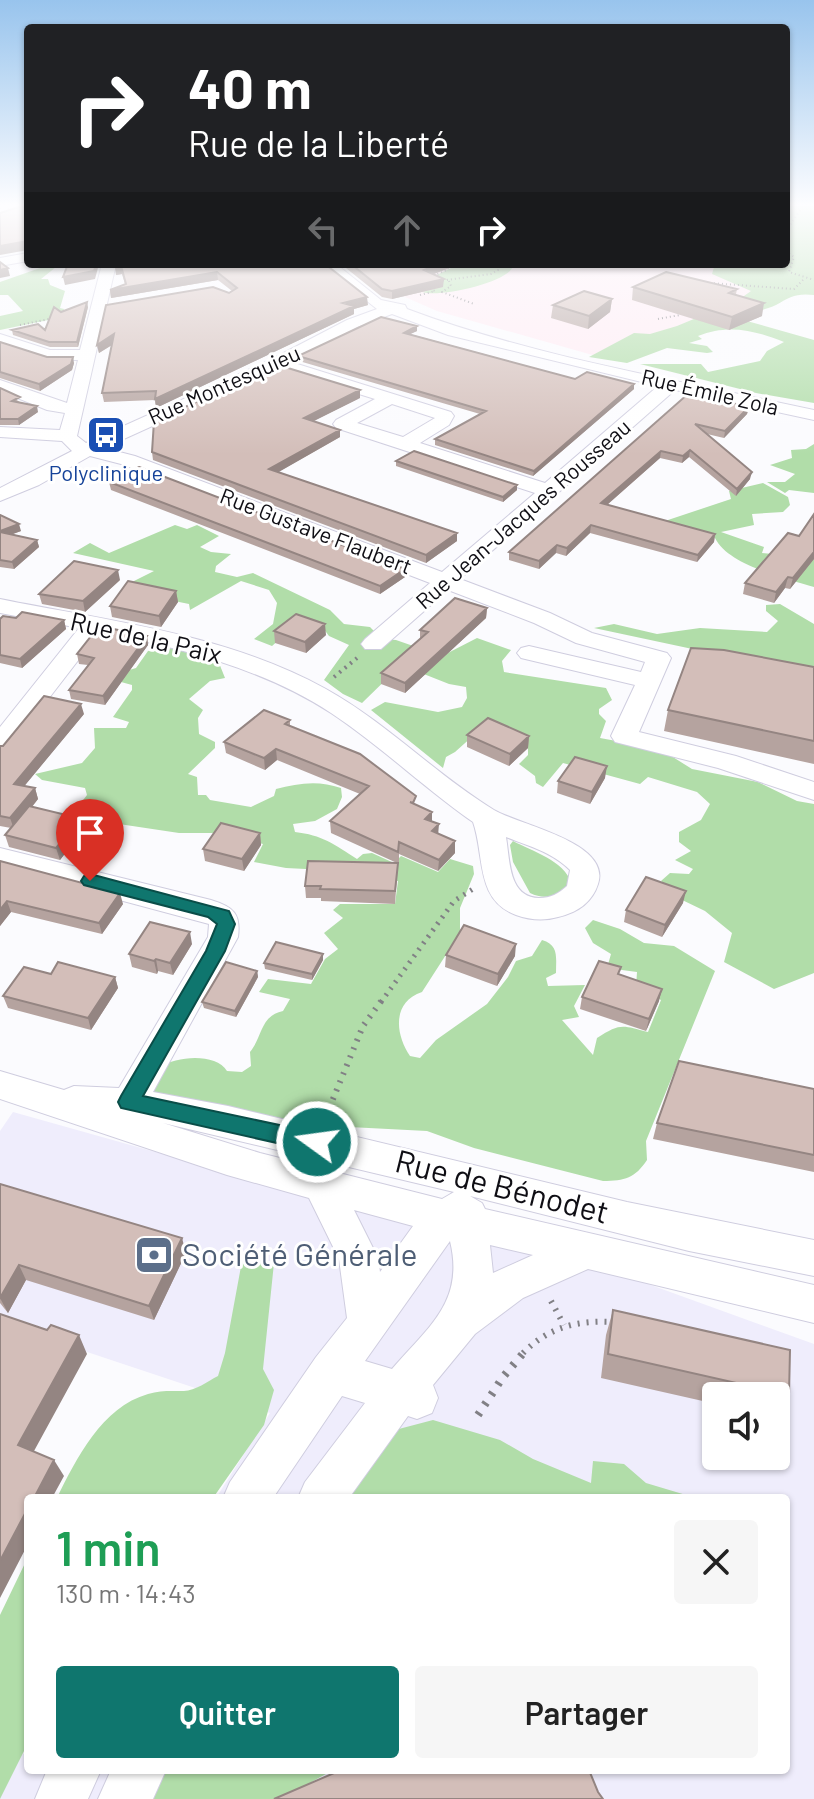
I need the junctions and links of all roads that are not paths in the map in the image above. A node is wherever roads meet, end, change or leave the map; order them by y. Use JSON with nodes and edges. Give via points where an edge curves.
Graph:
{"nodes":[{"id":1,"x":103,"y":287,"type":"edge"},
{"id":2,"x":356,"y":287,"type":"edge"},
{"id":3,"x":406,"y":304,"type":"junction"},
{"id":4,"x":119,"y":306,"type":"edge"},
{"id":5,"x":98,"y":309,"type":"junction"},
{"id":6,"x":0,"y":339,"type":"edge"},
{"id":7,"x":88,"y":355,"type":"junction"},
{"id":8,"x":276,"y":363,"type":"junction"},
{"id":9,"x":672,"y":383,"type":"junction"},
{"id":10,"x":0,"y":385,"type":"edge"},
{"id":11,"x":390,"y":398,"type":"junction"},
{"id":12,"x":74,"y":409,"type":"junction"},
{"id":13,"x":814,"y":415,"type":"edge"},
{"id":14,"x":0,"y":432,"type":"edge"},
{"id":15,"x":68,"y":436,"type":"junction"},
{"id":16,"x":405,"y":444,"type":"junction"},
{"id":17,"x":87,"y":451,"type":"junction"},
{"id":18,"x":546,"y":490,"type":"junction"},
{"id":19,"x":0,"y":495,"type":"edge"},
{"id":20,"x":447,"y":581,"type":"junction"},
{"id":21,"x":0,"y":606,"type":"edge"},
{"id":22,"x":94,"y":625,"type":"junction"},
{"id":23,"x":373,"y":644,"type":"dead end"},
{"id":24,"x":529,"y":653,"type":"dead end"},
{"id":25,"x":662,"y":665,"type":"junction"},
{"id":26,"x":0,"y":744,"type":"edge"},
{"id":27,"x":814,"y":791,"type":"edge"},
{"id":28,"x":485,"y":817,"type":"junction"},
{"id":29,"x":0,"y":858,"type":"edge"},
{"id":30,"x":2,"y":1089,"type":"edge"},
{"id":31,"x":123,"y":1113,"type":"junction"},
{"id":32,"x":441,"y":1173,"type":"junction"},
{"id":33,"x":321,"y":1185,"type":"junction"},
{"id":34,"x":528,"y":1196,"type":"junction"},
{"id":35,"x":461,"y":1219,"type":"junction"},
{"id":36,"x":585,"y":1251,"type":"junction"},
{"id":37,"x":814,"y":1258,"type":"edge"},
{"id":38,"x":814,"y":1304,"type":"edge"},
{"id":39,"x":368,"y":1320,"type":"junction"},
{"id":40,"x":461,"y":1320,"type":"junction"},
{"id":41,"x":331,"y":1372,"type":"junction"},
{"id":42,"x":409,"y":1396,"type":"junction"},
{"id":43,"x":249,"y":1494,"type":"edge"},
{"id":44,"x":324,"y":1494,"type":"edge"},
{"id":45,"x":73,"y":1774,"type":"edge"},
{"id":46,"x":138,"y":1774,"type":"edge"},
{"id":47,"x":61,"y":1799,"type":"edge"},
{"id":48,"x":124,"y":1799,"type":"edge"}],
"edges":[{"from":1,"to":5,"type":"street"},
{"from":2,"to":3,"type":"street","name":"Rue Émile Zola","via":[[370,299]]},
{"from":3,"to":8,"type":"street","name":"Rue Montesquieu","via":[[371,315]]},
{"from":3,"to":9,"type":"street","name":"Rue Émile Zola","via":[[477,339]]},
{"from":4,"to":5,"type":"street"},
{"from":5,"to":7,"type":"street"},
{"from":6,"to":7,"type":"street","via":[[49,355]]},
{"from":7,"to":12,"type":"street"},
{"from":8,"to":11,"type":"street"},
{"from":8,"to":17,"type":"street","name":"Rue Montesquieu"},
{"from":9,"to":13,"type":"street","name":"Rue Émile Zola"},
{"from":9,"to":18,"type":"street","name":"Rue Jean-Jacques Rousseau"},
{"from":10,"to":12,"type":"street"},
{"from":11,"to":16,"type":"street","via":[[445,416]]},
{"from":11,"to":16,"type":"street","via":[[342,424]]},
{"from":12,"to":15,"type":"street"},
{"from":14,"to":15,"type":"street"},
{"from":15,"to":17,"type":"street","via":[[74,446]]},
{"from":16,"to":18,"type":"street"},
{"from":17,"to":19,"type":"street","name":"Rue Montesquieu"},
{"from":17,"to":20,"type":"street","name":"Rue Gustave Flaubert","via":[[128,460]]},
{"from":18,"to":20,"type":"street","name":"Rue Jean-Jacques Rousseau"},
{"from":20,"to":23,"type":"street","name":"Rue Jean-Jacques Rousseau"},
{"from":20,"to":25,"type":"street","name":"Rue Gustave Flaubert"},
{"from":21,"to":22,"type":"street","name":"Rue de la Paix"},
{"from":22,"to":26,"type":"street"},
{"from":22,"to":28,"type":"street","name":"Rue de la Paix","via":[[216,652],[315,693]]},
{"from":24,"to":25,"type":"street"},
{"from":25,"to":27,"type":"street","via":[[624,736]]},
{"from":28,"to":28,"type":"street","name":"Rue de la Paix","via":[[569,853],[580,861],[586,883],[564,905],[543,909],[514,903],[502,892],[494,837]]},
{"from":29,"to":31,"type":"street","via":[[211,911],[225,919],[223,937]]},
{"from":30,"to":31,"type":"street","name":"Rue de Bénodet"},
{"from":31,"to":32,"type":"street","name":"Rue de Bénodet","via":[[388,1157]]},
{"from":31,"to":33,"type":"street","name":"Rue de Bénodet","via":[[233,1162]]},
{"from":32,"to":34,"type":"street","name":"Rue de Bénodet"},
{"from":32,"to":35,"type":"street"},
{"from":33,"to":35,"type":"street","name":"Rue de Bénodet"},
{"from":33,"to":39,"type":"street","via":[[358,1258]]},
{"from":34,"to":35,"type":"street"},
{"from":34,"to":37,"type":"street","name":"Rue de Bénodet"},
{"from":35,"to":36,"type":"street","name":"Rue de Bénodet"},
{"from":35,"to":39,"type":"street","via":[[427,1238]]},
{"from":35,"to":40,"type":"street","via":[[472,1241],[475,1265]]},
{"from":36,"to":38,"type":"street","name":"Rue de Bénodet"},
{"from":36,"to":40,"type":"street","via":[[509,1285]]},
{"from":39,"to":41,"type":"street"},
{"from":40,"to":42,"type":"street"},
{"from":41,"to":42,"type":"street"},
{"from":41,"to":43,"type":"street"},
{"from":42,"to":44,"type":"street"},
{"from":45,"to":47,"type":"street"},
{"from":46,"to":48,"type":"street"}]}
